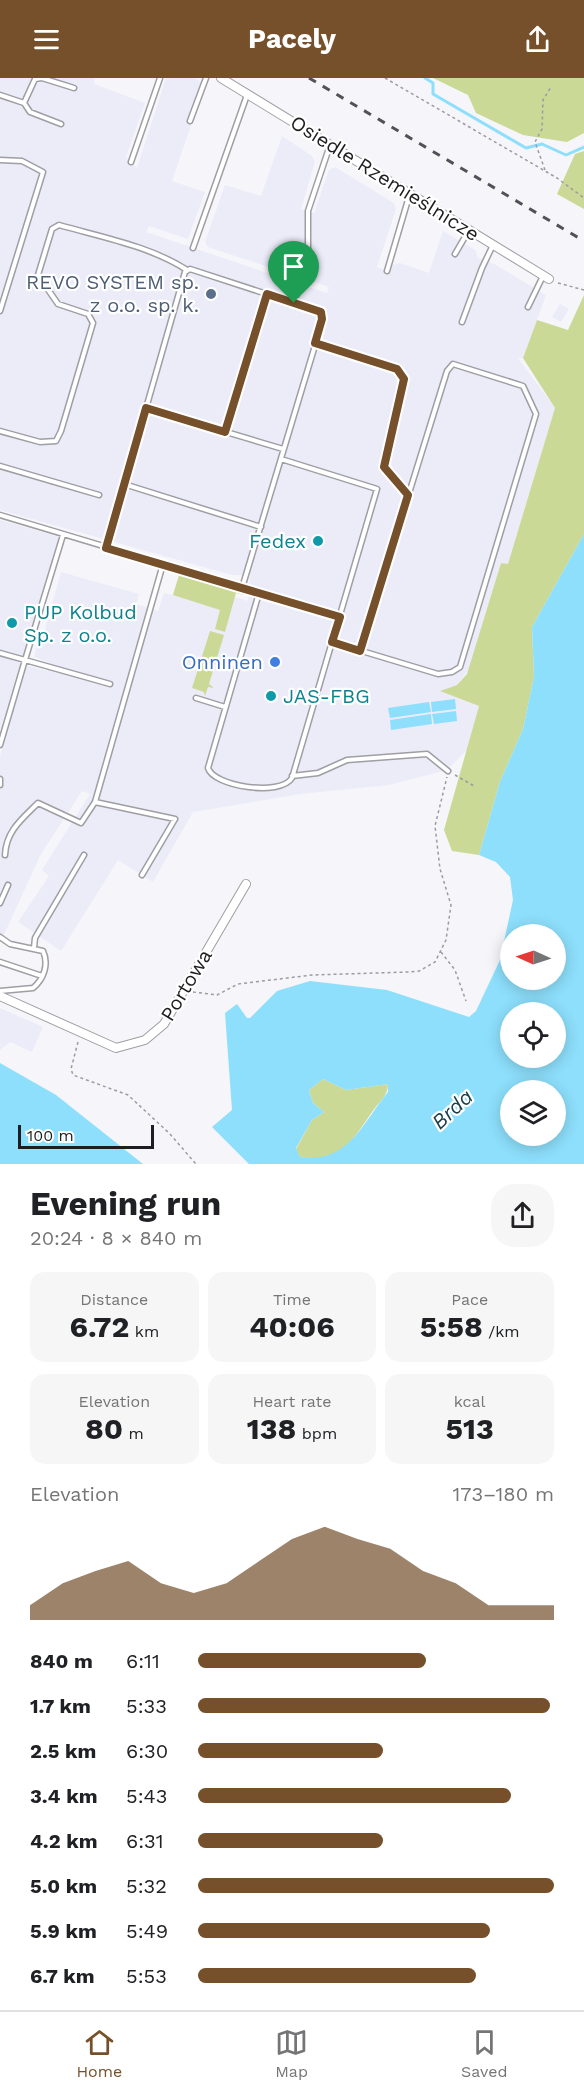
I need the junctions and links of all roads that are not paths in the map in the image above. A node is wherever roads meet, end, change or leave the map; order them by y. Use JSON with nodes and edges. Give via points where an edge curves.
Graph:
{"nodes":[{"id":1,"x":160,"y":78,"type":"edge"},
{"id":2,"x":206,"y":78,"type":"edge"},
{"id":3,"x":221,"y":78,"type":"edge"},
{"id":4,"x":74,"y":88,"type":"dead end"},
{"id":5,"x":248,"y":94,"type":"junction"},
{"id":6,"x":0,"y":95,"type":"edge"},
{"id":7,"x":24,"y":103,"type":"junction"},
{"id":8,"x":190,"y":121,"type":"dead end"},
{"id":9,"x":61,"y":124,"type":"dead end"},
{"id":10,"x":330,"y":146,"type":"junction"},
{"id":11,"x":0,"y":160,"type":"edge"},
{"id":12,"x":131,"y":162,"type":"dead end"},
{"id":13,"x":410,"y":193,"type":"junction"},
{"id":14,"x":470,"y":229,"type":"junction"},
{"id":15,"x":494,"y":244,"type":"junction"},
{"id":16,"x":193,"y":248,"type":"dead end"},
{"id":17,"x":455,"y":254,"type":"dead end"},
{"id":18,"x":187,"y":270,"type":"junction"},
{"id":19,"x":387,"y":271,"type":"dead end"},
{"id":20,"x":546,"y":277,"type":"joint"},
{"id":21,"x":267,"y":294,"type":"junction"},
{"id":22,"x":294,"y":303,"type":"junction"},
{"id":23,"x":528,"y":308,"type":"dead end"},
{"id":24,"x":0,"y":310,"type":"edge"},
{"id":25,"x":462,"y":322,"type":"dead end"},
{"id":26,"x":315,"y":343,"type":"junction"},
{"id":27,"x":146,"y":408,"type":"junction"},
{"id":28,"x":0,"y":431,"type":"edge"},
{"id":29,"x":225,"y":432,"type":"junction"},
{"id":30,"x":284,"y":449,"type":"junction"},
{"id":31,"x":281,"y":459,"type":"junction"},
{"id":32,"x":0,"y":466,"type":"edge"},
{"id":33,"x":124,"y":484,"type":"junction"},
{"id":34,"x":99,"y":495,"type":"dead end"},
{"id":35,"x":408,"y":495,"type":"junction"},
{"id":36,"x":0,"y":515,"type":"edge"},
{"id":37,"x":261,"y":527,"type":"junction"},
{"id":38,"x":63,"y":535,"type":"junction"},
{"id":39,"x":106,"y":548,"type":"junction"},
{"id":40,"x":163,"y":564,"type":"junction"},
{"id":41,"x":243,"y":588,"type":"junction"},
{"id":42,"x":260,"y":593,"type":"junction"},
{"id":43,"x":340,"y":617,"type":"junction"},
{"id":44,"x":332,"y":642,"type":"junction"},
{"id":45,"x":360,"y":651,"type":"junction"},
{"id":46,"x":0,"y":653,"type":"edge"},
{"id":47,"x":25,"y":660,"type":"junction"},
{"id":48,"x":110,"y":684,"type":"dead end"},
{"id":49,"x":196,"y":698,"type":"dead end"},
{"id":50,"x":225,"y":707,"type":"junction"},
{"id":51,"x":0,"y":745,"type":"edge"},
{"id":52,"x":448,"y":771,"type":"road end"},
{"id":53,"x":292,"y":776,"type":"junction"},
{"id":54,"x":0,"y":779,"type":"edge"},
{"id":55,"x":0,"y":785,"type":"edge"},
{"id":56,"x":95,"y":802,"type":"junction"},
{"id":57,"x":5,"y":855,"type":"dead end"},
{"id":58,"x":84,"y":855,"type":"dead end"},
{"id":59,"x":142,"y":875,"type":"dead end"},
{"id":60,"x":246,"y":884,"type":"dead end"},
{"id":61,"x":8,"y":885,"type":"dead end"},
{"id":62,"x":0,"y":903,"type":"edge"},
{"id":63,"x":0,"y":937,"type":"edge"},
{"id":64,"x":34,"y":948,"type":"junction"},
{"id":65,"x":0,"y":962,"type":"edge"},
{"id":66,"x":42,"y":976,"type":"junction"},
{"id":67,"x":0,"y":991,"type":"edge"},
{"id":68,"x":0,"y":996,"type":"edge"}],
"edges":[{"from":1,"to":12,"type":"lane"},
{"from":2,"to":8,"type":"lane"},
{"from":3,"to":5,"type":"street","name":"Osiedle Rzemieślnicze"},
{"from":4,"to":7,"type":"lane","via":[[35,79]]},
{"from":5,"to":10,"type":"street","name":"Osiedle Rzemieślnicze"},
{"from":5,"to":16,"type":"lane"},
{"from":6,"to":7,"type":"lane"},
{"from":7,"to":9,"type":"lane","via":[[30,111]]},
{"from":10,"to":13,"type":"street","name":"Osiedle Rzemieślnicze"},
{"from":10,"to":22,"type":"lane","via":[[308,211],[308,255]]},
{"from":11,"to":24,"type":"lane","via":[[22,161],[43,172]]},
{"from":13,"to":14,"type":"street","name":"Osiedle Rzemieślnicze"},
{"from":13,"to":19,"type":"lane"},
{"from":14,"to":15,"type":"street","name":"Osiedle Rzemieślnicze"},
{"from":14,"to":17,"type":"lane"},
{"from":15,"to":20,"type":"street","name":"Osiedle Rzemieślnicze"},
{"from":15,"to":25,"type":"lane"},
{"from":18,"to":21,"type":"lane"},
{"from":18,"to":27,"type":"lane"},
{"from":18,"to":28,"type":"lane","via":[[171,259],[102,237],[59,225],[52,229],[38,275],[58,304],[88,314],[93,323],[56,441],[40,442]]},
{"from":20,"to":23,"type":"lane"},
{"from":21,"to":22,"type":"lane"},
{"from":21,"to":29,"type":"lane"},
{"from":22,"to":26,"type":"lane","via":[[321,312]]},
{"from":26,"to":30,"type":"lane"},
{"from":26,"to":35,"type":"lane","via":[[397,369],[404,379],[384,467]]},
{"from":27,"to":29,"type":"lane"},
{"from":27,"to":33,"type":"lane"},
{"from":29,"to":30,"type":"lane"},
{"from":30,"to":31,"type":"lane"},
{"from":31,"to":37,"type":"lane"},
{"from":31,"to":43,"type":"lane","via":[[377,489]]},
{"from":32,"to":34,"type":"lane"},
{"from":33,"to":37,"type":"lane"},
{"from":33,"to":39,"type":"lane"},
{"from":35,"to":45,"type":"lane"},
{"from":35,"to":45,"type":"lane","via":[[442,380],[453,364],[523,386],[536,414],[460,667],[438,674]]},
{"from":36,"to":38,"type":"lane"},
{"from":37,"to":41,"type":"lane"},
{"from":38,"to":39,"type":"lane"},
{"from":38,"to":47,"type":"lane"},
{"from":39,"to":40,"type":"lane"},
{"from":40,"to":41,"type":"lane"},
{"from":40,"to":56,"type":"lane"},
{"from":41,"to":42,"type":"lane"},
{"from":42,"to":43,"type":"lane"},
{"from":42,"to":50,"type":"lane"},
{"from":43,"to":44,"type":"lane"},
{"from":44,"to":45,"type":"lane"},
{"from":44,"to":53,"type":"lane"},
{"from":46,"to":47,"type":"lane"},
{"from":47,"to":48,"type":"lane"},
{"from":47,"to":51,"type":"lane"},
{"from":49,"to":50,"type":"lane"},
{"from":50,"to":53,"type":"lane","via":[[209,773],[260,790],[282,787]]},
{"from":52,"to":53,"type":"lane","via":[[427,754],[347,760],[318,773]]},
{"from":54,"to":55,"type":"lane"},
{"from":56,"to":57,"type":"lane","via":[[81,823],[38,803],[10,832]]},
{"from":56,"to":59,"type":"lane","via":[[175,819]]},
{"from":58,"to":64,"type":"lane","via":[[35,938]]},
{"from":60,"to":68,"type":"street","name":"Portowa","via":[[164,1024],[145,1040],[116,1048]]},
{"from":61,"to":62,"type":"lane"},
{"from":63,"to":64,"type":"lane","via":[[10,944]]},
{"from":64,"to":66,"type":"lane","via":[[43,951],[47,959]]},
{"from":65,"to":66,"type":"lane"},
{"from":66,"to":67,"type":"lane","via":[[33,988]]}]}
